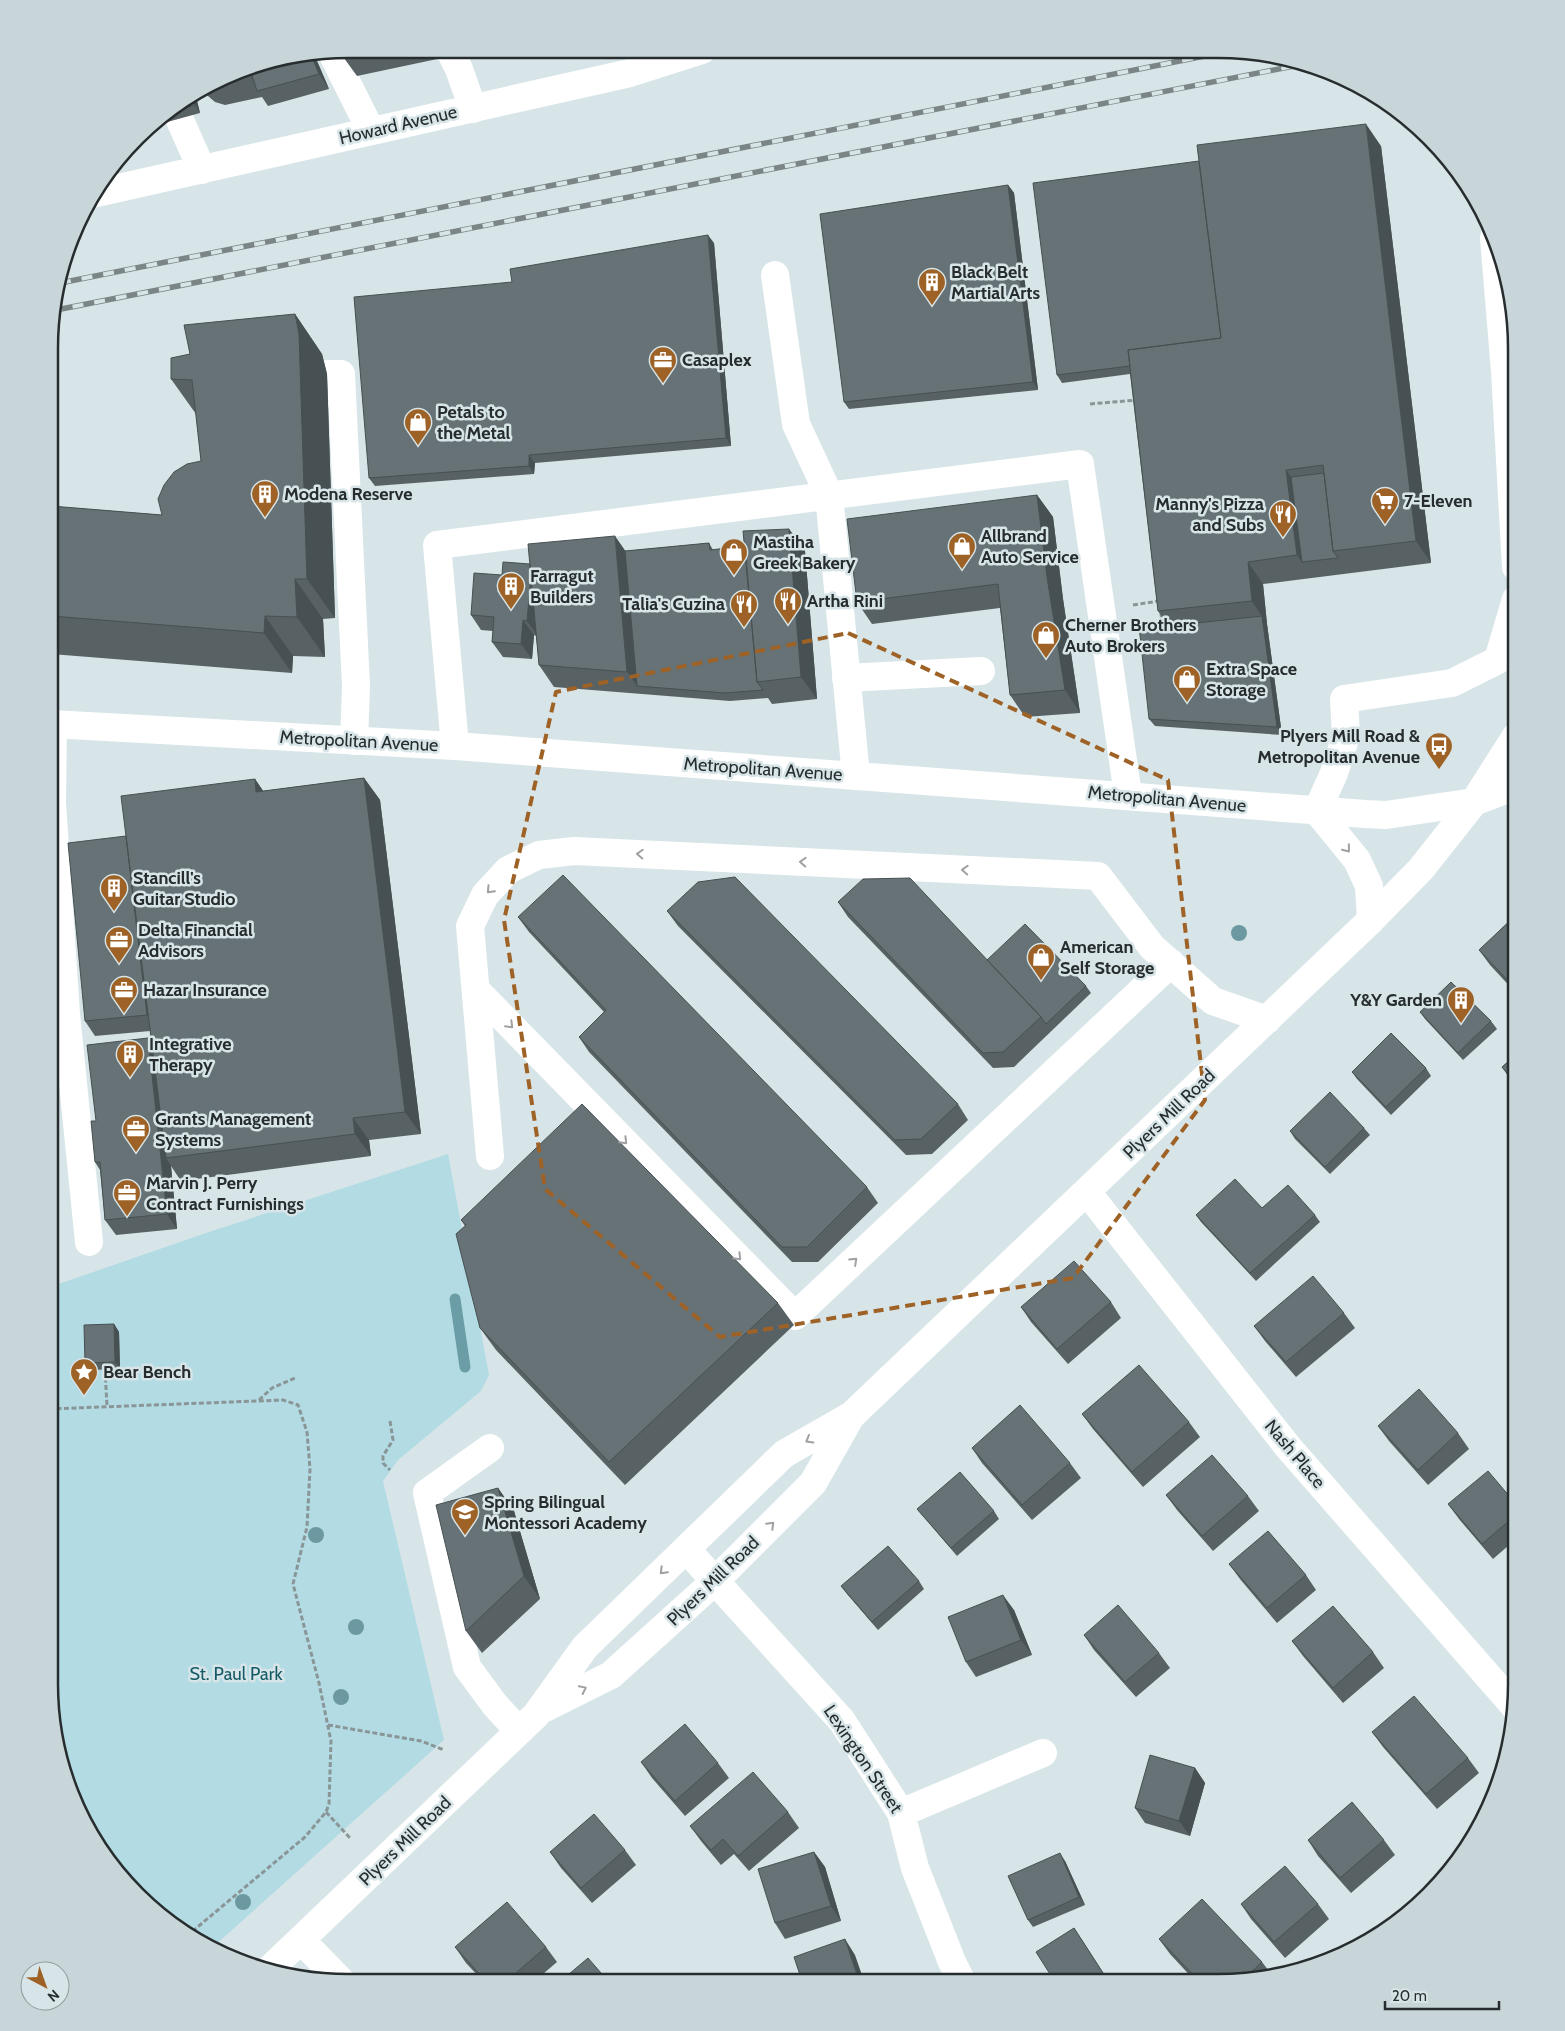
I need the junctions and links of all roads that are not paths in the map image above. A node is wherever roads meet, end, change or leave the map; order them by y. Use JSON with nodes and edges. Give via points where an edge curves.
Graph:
{"nodes":[{"id":1,"x":334,"y":58,"type":"edge"},
{"id":2,"x":454,"y":58,"type":"edge"},
{"id":3,"x":677,"y":58,"type":"edge"},
{"id":4,"x":473,"y":109,"type":"junction"},
{"id":5,"x":179,"y":118,"type":"edge"},
{"id":6,"x":371,"y":131,"type":"junction"},
{"id":7,"x":202,"y":170,"type":"junction"},
{"id":8,"x":102,"y":192,"type":"edge"},
{"id":9,"x":775,"y":275,"type":"dead end"},
{"id":10,"x":1500,"y":283,"type":"edge"},
{"id":11,"x":1507,"y":331,"type":"edge"},
{"id":12,"x":327,"y":374,"type":"dead end"},
{"id":13,"x":829,"y":496,"type":"junction"},
{"id":14,"x":1508,"y":626,"type":"edge"},
{"id":15,"x":982,"y":671,"type":"dead end"},
{"id":16,"x":846,"y":678,"type":"junction"},
{"id":17,"x":58,"y":724,"type":"edge"},
{"id":18,"x":354,"y":741,"type":"junction"},
{"id":19,"x":455,"y":746,"type":"junction"},
{"id":20,"x":1508,"y":749,"type":"edge"},
{"id":21,"x":856,"y":776,"type":"junction"},
{"id":22,"x":1508,"y":789,"type":"edge"},
{"id":23,"x":1128,"y":795,"type":"junction"},
{"id":24,"x":1474,"y":802,"type":"junction"},
{"id":25,"x":1317,"y":811,"type":"junction"},
{"id":26,"x":58,"y":893,"type":"edge"},
{"id":27,"x":1371,"y":920,"type":"junction"},
{"id":28,"x":1171,"y":964,"type":"junction"},
{"id":29,"x":476,"y":990,"type":"junction"},
{"id":30,"x":1267,"y":1020,"type":"junction"},
{"id":31,"x":490,"y":1156,"type":"dead end"},
{"id":32,"x":1087,"y":1192,"type":"junction"},
{"id":33,"x":89,"y":1242,"type":"dead end"},
{"id":34,"x":852,"y":1415,"type":"junction"},
{"id":35,"x":490,"y":1448,"type":"dead end"},
{"id":36,"x":686,"y":1549,"type":"junction"},
{"id":37,"x":715,"y":1581,"type":"junction"},
{"id":38,"x":1507,"y":1698,"type":"edge"},
{"id":39,"x":540,"y":1711,"type":"junction"},
{"id":40,"x":519,"y":1731,"type":"junction"},
{"id":41,"x":1043,"y":1753,"type":"dead end"},
{"id":42,"x":901,"y":1813,"type":"junction"},
{"id":43,"x":301,"y":1940,"type":"junction"},
{"id":44,"x":275,"y":1965,"type":"edge"},
{"id":45,"x":333,"y":1973,"type":"edge"},
{"id":46,"x":958,"y":1974,"type":"edge"}],
"edges":[{"from":1,"to":6,"type":"street"},
{"from":2,"to":4,"type":"street"},
{"from":3,"to":4,"type":"street","name":"Howard Avenue","via":[[630,73]]},
{"from":4,"to":6,"type":"street","name":"Howard Avenue"},
{"from":5,"to":7,"type":"street"},
{"from":6,"to":7,"type":"street","name":"Howard Avenue"},
{"from":7,"to":8,"type":"street","name":"Howard Avenue"},
{"from":9,"to":13,"type":"street","via":[[796,424]]},
{"from":10,"to":11,"type":"street"},
{"from":12,"to":18,"type":"street","via":[[341,374],[356,686]]},
{"from":13,"to":16,"type":"street"},
{"from":13,"to":19,"type":"street","via":[[437,545]]},
{"from":13,"to":23,"type":"street","via":[[1080,464]]},
{"from":14,"to":25,"type":"street","via":[[1498,660],[1452,683],[1344,699],[1346,736]]},
{"from":15,"to":16,"type":"street"},
{"from":16,"to":21,"type":"street"},
{"from":17,"to":18,"type":"street","name":"Metropolitan Avenue"},
{"from":18,"to":19,"type":"street","name":"Metropolitan Avenue"},
{"from":19,"to":21,"type":"street","name":"Metropolitan Avenue"},
{"from":20,"to":24,"type":"street","name":"Plyers Mill Road"},
{"from":21,"to":23,"type":"street","name":"Metropolitan Avenue"},
{"from":22,"to":24,"type":"street"},
{"from":23,"to":25,"type":"street","name":"Metropolitan Avenue"},
{"from":24,"to":25,"type":"street","name":"Metropolitan Avenue","via":[[1386,815]]},
{"from":24,"to":27,"type":"street","name":"Plyers Mill Road","via":[[1421,869]]},
{"from":25,"to":27,"type":"street","one_way":true,"via":[[1356,860],[1369,886]]},
{"from":26,"to":33,"type":"street","via":[[66,1014]]},
{"from":27,"to":30,"type":"street","name":"Plyers Mill Road"},
{"from":28,"to":29,"type":"street","one_way":true,"via":[[1152,947],[1098,876],[574,851],[540,855],[508,870],[485,895],[470,926]]},
{"from":29,"to":28,"type":"street","one_way":true,"via":[[795,1316]]},
{"from":28,"to":30,"type":"street","via":[[1213,1001]]},
{"from":29,"to":31,"type":"street"},
{"from":30,"to":32,"type":"street","name":"Plyers Mill Road"},
{"from":32,"to":34,"type":"street","name":"Plyers Mill Road"},
{"from":32,"to":38,"type":"street","name":"Nash Place","via":[[1288,1447]]},
{"from":34,"to":36,"type":"street","name":"Plyers Mill Road","one_way":true,"via":[[784,1454]]},
{"from":37,"to":34,"type":"street","name":"Plyers Mill Road","one_way":true,"via":[[813,1483]]},
{"from":35,"to":40,"type":"street","via":[[427,1493],[467,1667]]},
{"from":36,"to":37,"type":"street","name":"Lexington Street"},
{"from":36,"to":39,"type":"street","name":"Plyers Mill Road","one_way":true,"via":[[585,1647]]},
{"from":39,"to":37,"type":"street","name":"Plyers Mill Road","one_way":true,"via":[[612,1675]]},
{"from":37,"to":42,"type":"street","name":"Lexington Street","via":[[842,1721]]},
{"from":39,"to":40,"type":"street","name":"Plyers Mill Road"},
{"from":40,"to":43,"type":"street","name":"Plyers Mill Road"},
{"from":41,"to":42,"type":"street"},
{"from":42,"to":46,"type":"street","name":"Lexington Street","via":[[914,1868]]},
{"from":43,"to":44,"type":"street","name":"Plyers Mill Road"},
{"from":43,"to":45,"type":"street"}]}
